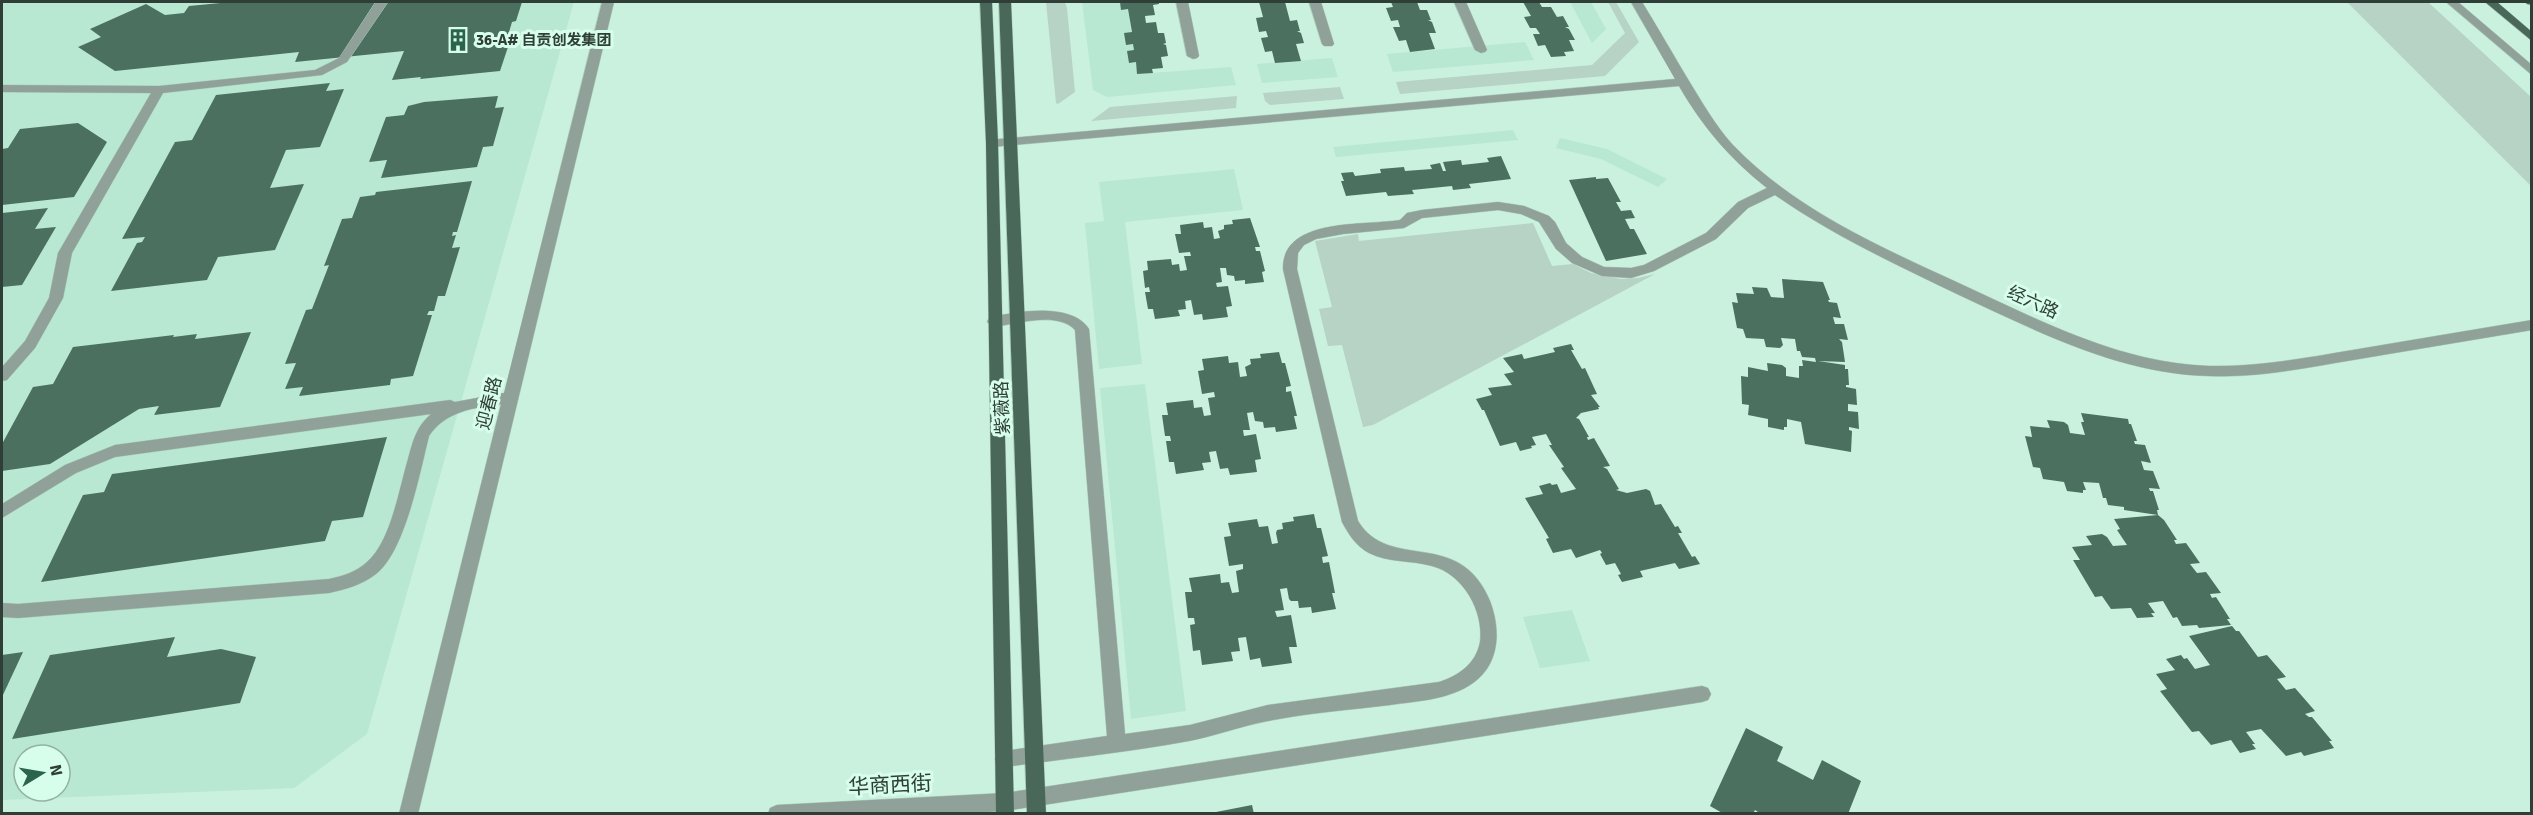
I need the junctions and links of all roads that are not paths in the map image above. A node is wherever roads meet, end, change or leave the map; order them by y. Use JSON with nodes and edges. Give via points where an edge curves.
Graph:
{"nodes":[{"id":1,"x":382,"y":2,"type":"edge"},
{"id":2,"x":608,"y":2,"type":"edge"},
{"id":3,"x":986,"y":2,"type":"edge"},
{"id":4,"x":1005,"y":2,"type":"edge"},
{"id":5,"x":1182,"y":2,"type":"edge"},
{"id":6,"x":1315,"y":2,"type":"edge"},
{"id":7,"x":1460,"y":2,"type":"edge"},
{"id":8,"x":1637,"y":2,"type":"edge"},
{"id":9,"x":2452,"y":2,"type":"edge"},
{"id":10,"x":2491,"y":2,"type":"edge"},
{"id":11,"x":2532,"y":38,"type":"edge"},
{"id":12,"x":1328,"y":44,"type":"dead end"},
{"id":13,"x":1481,"y":50,"type":"dead end"},
{"id":14,"x":1193,"y":56,"type":"dead end"},
{"id":15,"x":2532,"y":72,"type":"edge"},
{"id":16,"x":1684,"y":82,"type":"junction"},
{"id":17,"x":2,"y":88,"type":"edge"},
{"id":18,"x":159,"y":90,"type":"junction"},
{"id":19,"x":1012,"y":141,"type":"junction"},
{"id":20,"x":992,"y":143,"type":"junction"},
{"id":21,"x":1776,"y":189,"type":"junction"},
{"id":22,"x":994,"y":322,"type":"junction"},
{"id":23,"x":2532,"y":325,"type":"edge"},
{"id":24,"x":2,"y":376,"type":"edge"},
{"id":25,"x":510,"y":398,"type":"junction"},
{"id":26,"x":467,"y":404,"type":"junction"},
{"id":27,"x":2,"y":512,"type":"edge"},
{"id":28,"x":2,"y":610,"type":"edge"},
{"id":29,"x":1702,"y":694,"type":"dead end"},
{"id":30,"x":1118,"y":743,"type":"junction"},
{"id":31,"x":1035,"y":755,"type":"junction"},
{"id":32,"x":1004,"y":759,"type":"junction"},
{"id":33,"x":1036,"y":805,"type":"edge"},
{"id":34,"x":1005,"y":808,"type":"edge"},
{"id":35,"x":408,"y":813,"type":"edge"},
{"id":36,"x":777,"y":813,"type":"edge"}],
"edges":[{"from":1,"to":18,"type":"street","via":[[343,60],[318,73]]},
{"from":2,"to":25,"type":"street","name":"迎春路"},
{"from":3,"to":20,"type":"main road","name":"紫薇路"},
{"from":4,"to":19,"type":"main road","name":"紫薇路"},
{"from":5,"to":14,"type":"street"},
{"from":6,"to":12,"type":"street"},
{"from":7,"to":13,"type":"street"},
{"from":8,"to":16,"type":"street","name":"经六路"},
{"from":9,"to":15,"type":"street"},
{"from":10,"to":11,"type":"main road"},
{"from":16,"to":19,"type":"street"},
{"from":16,"to":21,"type":"street","name":"经六路","via":[[1727,145]]},
{"from":17,"to":18,"type":"street"},
{"from":18,"to":24,"type":"street","via":[[65,253],[56,298],[30,344]]},
{"from":19,"to":20,"type":"street"},
{"from":19,"to":31,"type":"main road","name":"紫薇路"},
{"from":20,"to":22,"type":"main road","name":"紫薇路"},
{"from":21,"to":23,"type":"street","name":"经六路","via":[[1867,245],[2042,326],[2144,364],[2205,371],[2260,370]]},
{"from":21,"to":30,"type":"street","via":[[1743,205],[1711,236],[1649,268],[1630,273],[1589,267],[1562,246],[1544,219],[1512,207],[1417,215],[1404,224],[1325,232],[1298,244],[1292,251],[1290,269],[1350,522],[1370,546],[1385,553],[1439,561],[1471,582],[1485,608],[1490,639],[1487,650],[1482,662],[1450,687],[1268,713],[1190,733]]},
{"from":22,"to":30,"type":"street","via":[[1060,315],[1074,320],[1082,329]]},
{"from":22,"to":32,"type":"main road","name":"紫薇路"},
{"from":25,"to":26,"type":"street"},
{"from":25,"to":35,"type":"street","name":"迎春路"},
{"from":26,"to":27,"type":"street","via":[[109,452],[79,464]]},
{"from":26,"to":28,"type":"street","via":[[447,411],[426,428],[389,549],[375,566],[353,580],[306,588]]},
{"from":29,"to":33,"type":"street","name":"华商西街"},
{"from":30,"to":31,"type":"street"},
{"from":31,"to":32,"type":"street"},
{"from":31,"to":33,"type":"main road","name":"紫薇路"},
{"from":32,"to":34,"type":"main road","name":"紫薇路"},
{"from":33,"to":34,"type":"street","name":"华商西街"},
{"from":34,"to":36,"type":"street","name":"华商西街"}]}
